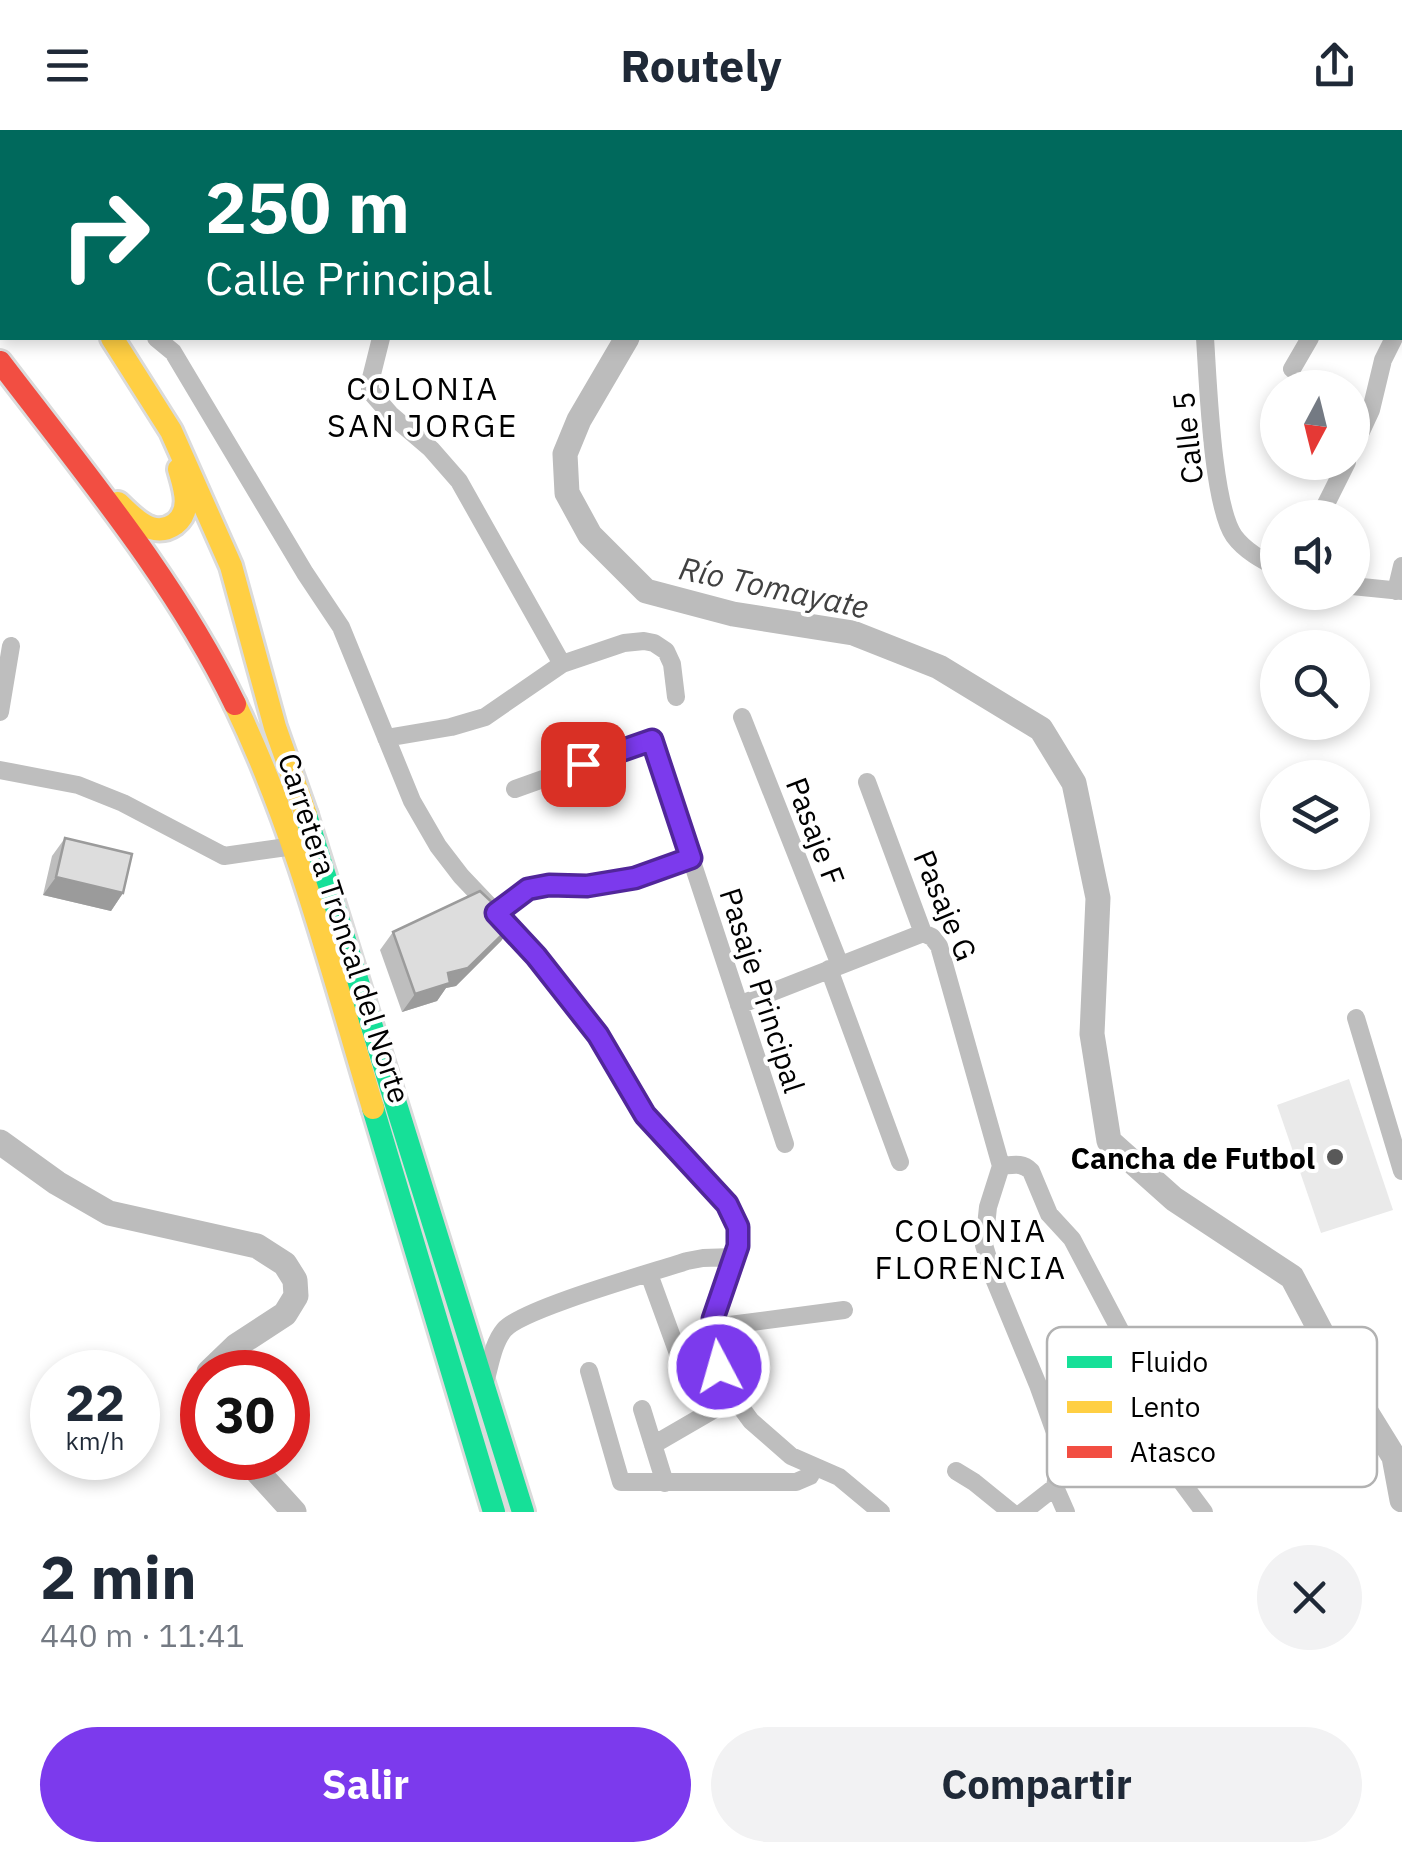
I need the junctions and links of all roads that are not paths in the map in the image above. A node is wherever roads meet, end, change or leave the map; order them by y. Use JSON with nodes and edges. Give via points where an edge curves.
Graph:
{"nodes":[{"id":1,"x":119,"y":340,"type":"edge"},
{"id":2,"x":158,"y":340,"type":"edge"},
{"id":3,"x":380,"y":340,"type":"edge"},
{"id":4,"x":1205,"y":340,"type":"edge"},
{"id":5,"x":1309,"y":340,"type":"edge"},
{"id":6,"x":1393,"y":340,"type":"edge"},
{"id":7,"x":0,"y":362,"type":"edge"},
{"id":8,"x":1292,"y":369,"type":"dead end"},
{"id":9,"x":1370,"y":414,"type":"edge"},
{"id":10,"x":171,"y":431,"type":"junction"},
{"id":11,"x":74,"y":460,"type":"junction"},
{"id":12,"x":1260,"y":558,"type":"edge"},
{"id":13,"x":1402,"y":566,"type":"edge"},
{"id":14,"x":1370,"y":588,"type":"edge"},
{"id":15,"x":1399,"y":591,"type":"edge"},
{"id":16,"x":11,"y":646,"type":"dead end"},
{"id":17,"x":562,"y":664,"type":"junction"},
{"id":18,"x":676,"y":697,"type":"dead end"},
{"id":19,"x":0,"y":712,"type":"edge"},
{"id":20,"x":742,"y":717,"type":"dead end"},
{"id":21,"x":386,"y":738,"type":"junction"},
{"id":22,"x":0,"y":770,"type":"edge"},
{"id":23,"x":868,"y":782,"type":"dead end"},
{"id":24,"x":515,"y":789,"type":"dead end"},
{"id":25,"x":294,"y":846,"type":"junction"},
{"id":26,"x":691,"y":858,"type":"junction"},
{"id":27,"x":496,"y":913,"type":"junction"},
{"id":28,"x":923,"y":933,"type":"junction"},
{"id":29,"x":834,"y":967,"type":"junction"},
{"id":30,"x":739,"y":1005,"type":"junction"},
{"id":31,"x":1356,"y":1018,"type":"dead end"},
{"id":32,"x":785,"y":1144,"type":"dead end"},
{"id":33,"x":900,"y":1162,"type":"dead end"},
{"id":34,"x":1001,"y":1166,"type":"junction"},
{"id":35,"x":1402,"y":1171,"type":"edge"},
{"id":36,"x":734,"y":1257,"type":"junction"},
{"id":37,"x":649,"y":1274,"type":"junction"},
{"id":38,"x":844,"y":1310,"type":"dead end"},
{"id":39,"x":714,"y":1327,"type":"junction"},
{"id":40,"x":1119,"y":1327,"type":"edge"},
{"id":41,"x":680,"y":1359,"type":"dead end"},
{"id":42,"x":588,"y":1371,"type":"dead end"},
{"id":43,"x":484,"y":1387,"type":"junction"},
{"id":44,"x":734,"y":1398,"type":"junction"},
{"id":45,"x":642,"y":1409,"type":"dead end"},
{"id":46,"x":1047,"y":1410,"type":"edge"},
{"id":47,"x":653,"y":1445,"type":"junction"},
{"id":48,"x":814,"y":1466,"type":"junction"},
{"id":49,"x":956,"y":1471,"type":"dead end"},
{"id":50,"x":665,"y":1483,"type":"junction"},
{"id":51,"x":1055,"y":1487,"type":"joint"},
{"id":52,"x":1185,"y":1487,"type":"edge"},
{"id":53,"x":494,"y":1512,"type":"edge"},
{"id":54,"x":523,"y":1512,"type":"edge"},
{"id":55,"x":881,"y":1512,"type":"edge"},
{"id":56,"x":1011,"y":1512,"type":"edge"},
{"id":57,"x":1023,"y":1512,"type":"edge"},
{"id":58,"x":1066,"y":1512,"type":"edge"},
{"id":59,"x":1204,"y":1512,"type":"edge"}],
"edges":[{"from":1,"to":10,"type":"main road","name":"Carretera Troncal del Norte"},
{"from":2,"to":21,"type":"street","via":[[173,352],[342,627]]},
{"from":3,"to":17,"type":"street","via":[[370,391],[458,481]]},
{"from":4,"to":12,"type":"street","name":"Calle 5","via":[[1227,520]]},
{"from":5,"to":8,"type":"street"},
{"from":6,"to":9,"type":"street"},
{"from":7,"to":11,"type":"main road","name":"Carretera Troncal del Norte"},
{"from":10,"to":11,"type":"main road","via":[[186,500],[179,522],[166,529],[140,524]]},
{"from":10,"to":43,"type":"main road","name":"Carretera Troncal del Norte","via":[[231,566],[275,727]]},
{"from":11,"to":25,"type":"main road","name":"Carretera Troncal del Norte","via":[[206,650],[270,779]]},
{"from":13,"to":15,"type":"street"},
{"from":14,"to":15,"type":"street"},
{"from":16,"to":19,"type":"street"},
{"from":17,"to":18,"type":"street","via":[[644,640],[666,651]]},
{"from":17,"to":21,"type":"street","via":[[485,716]]},
{"from":20,"to":29,"type":"street","name":"Pasaje F"},
{"from":21,"to":27,"type":"street","via":[[438,846]]},
{"from":22,"to":25,"type":"street","via":[[78,785],[224,856]]},
{"from":23,"to":28,"type":"street","name":"Pasaje G"},
{"from":24,"to":26,"type":"street","name":"Pasaje Principal","via":[[652,740]]},
{"from":25,"to":53,"type":"main road","name":"Carretera Troncal del Norte"},
{"from":26,"to":27,"type":"street","via":[[635,878],[528,889]]},
{"from":26,"to":30,"type":"street","name":"Pasaje Principal"},
{"from":27,"to":36,"type":"street","via":[[598,1035],[645,1115],[727,1204],[738,1227]]},
{"from":28,"to":29,"type":"street"},
{"from":28,"to":34,"type":"street","name":"Pasaje G","via":[[939,946]]},
{"from":29,"to":30,"type":"street"},
{"from":29,"to":33,"type":"street","name":"Pasaje F"},
{"from":30,"to":32,"type":"street","name":"Pasaje Principal"},
{"from":31,"to":35,"type":"street"},
{"from":34,"to":40,"type":"street","via":[[1030,1170],[1049,1214],[1072,1239]]},
{"from":34,"to":46,"type":"street","via":[[984,1245]]},
{"from":36,"to":37,"type":"street","via":[[702,1258]]},
{"from":36,"to":39,"type":"street"},
{"from":37,"to":41,"type":"street"},
{"from":37,"to":43,"type":"street","via":[[515,1322],[497,1342]]},
{"from":38,"to":39,"type":"street"},
{"from":39,"to":44,"type":"street","via":[[719,1367]]},
{"from":42,"to":50,"type":"street","via":[[621,1482]]},
{"from":43,"to":54,"type":"main road","name":"Carretera Troncal del Norte"},
{"from":44,"to":47,"type":"street"},
{"from":44,"to":48,"type":"street","via":[[790,1456]]},
{"from":45,"to":47,"type":"street"},
{"from":47,"to":50,"type":"street"},
{"from":48,"to":50,"type":"street","via":[[796,1482]]},
{"from":48,"to":55,"type":"street","via":[[839,1477]]},
{"from":49,"to":56,"type":"street"},
{"from":51,"to":57,"type":"street"},
{"from":51,"to":58,"type":"street"},
{"from":52,"to":59,"type":"street"}]}
